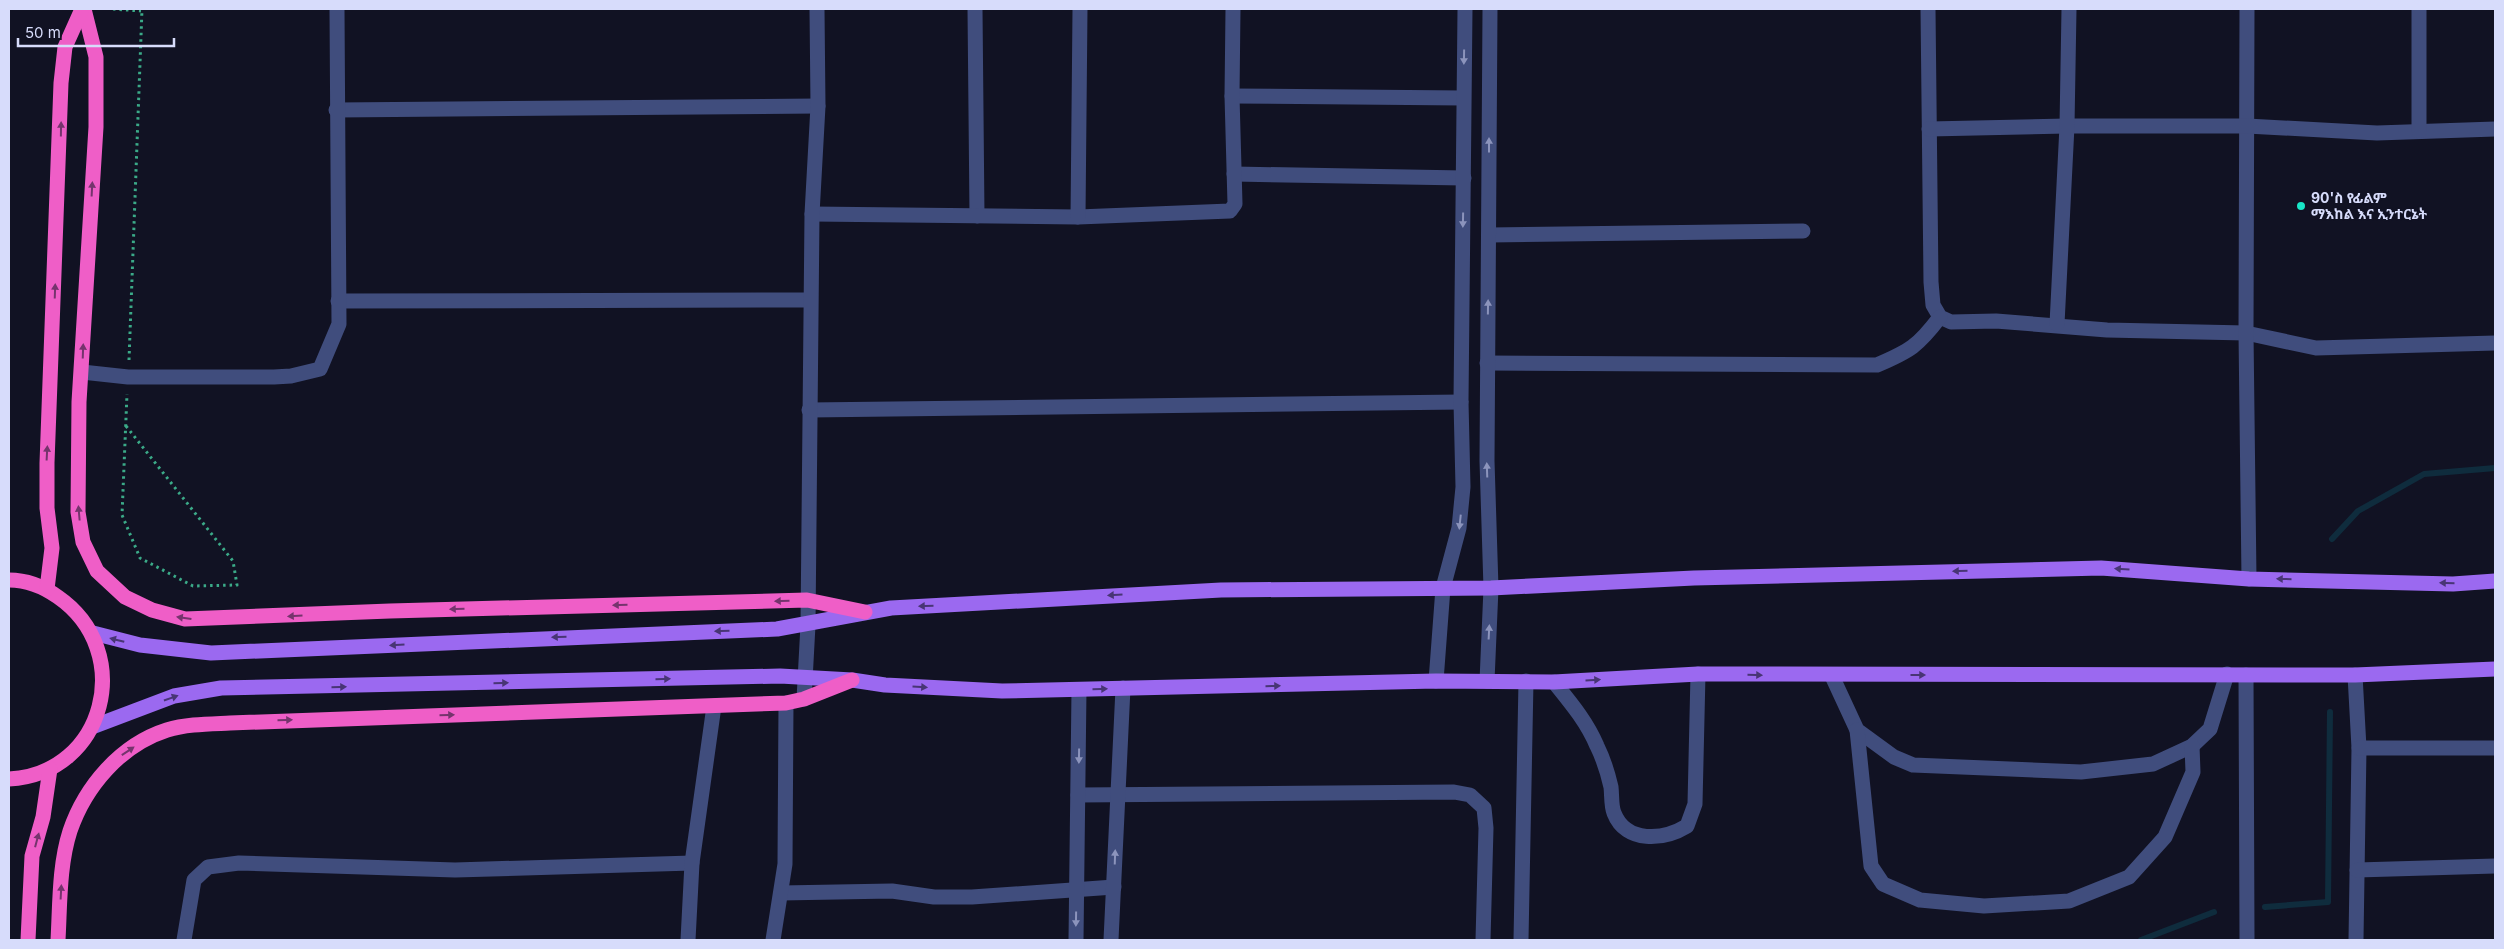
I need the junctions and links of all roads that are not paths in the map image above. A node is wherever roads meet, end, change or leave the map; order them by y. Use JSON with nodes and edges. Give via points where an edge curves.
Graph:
{"nodes":[{"id":1,"x":83,"y":9,"type":"edge"},
{"id":2,"x":337,"y":9,"type":"edge"},
{"id":3,"x":817,"y":9,"type":"edge"},
{"id":4,"x":975,"y":9,"type":"edge"},
{"id":5,"x":1080,"y":9,"type":"edge"},
{"id":6,"x":1233,"y":9,"type":"edge"},
{"id":7,"x":1465,"y":9,"type":"edge"},
{"id":8,"x":1490,"y":9,"type":"edge"},
{"id":9,"x":1928,"y":9,"type":"edge"},
{"id":10,"x":2069,"y":9,"type":"edge"},
{"id":11,"x":2247,"y":9,"type":"edge"},
{"id":12,"x":2419,"y":9,"type":"edge"},
{"id":13,"x":1232,"y":96,"type":"junction"},
{"id":14,"x":1463,"y":98,"type":"junction"},
{"id":15,"x":818,"y":106,"type":"junction"},
{"id":16,"x":336,"y":110,"type":"junction"},
{"id":17,"x":2067,"y":126,"type":"junction"},
{"id":18,"x":2247,"y":126,"type":"junction"},
{"id":19,"x":1930,"y":129,"type":"junction"},
{"id":20,"x":2495,"y":129,"type":"edge"},
{"id":21,"x":2419,"y":131,"type":"junction"},
{"id":22,"x":1234,"y":174,"type":"junction"},
{"id":23,"x":1464,"y":178,"type":"junction"},
{"id":24,"x":812,"y":214,"type":"junction"},
{"id":25,"x":976,"y":216,"type":"junction"},
{"id":26,"x":1078,"y":217,"type":"junction"},
{"id":27,"x":1803,"y":232,"type":"dead end"},
{"id":28,"x":1489,"y":235,"type":"junction"},
{"id":29,"x":810,"y":300,"type":"junction"},
{"id":30,"x":338,"y":301,"type":"junction"},
{"id":31,"x":1940,"y":317,"type":"junction"},
{"id":32,"x":2057,"y":324,"type":"junction"},
{"id":33,"x":2246,"y":333,"type":"junction"},
{"id":34,"x":2495,"y":343,"type":"edge"},
{"id":35,"x":1487,"y":363,"type":"junction"},
{"id":36,"x":82,"y":372,"type":"junction"},
{"id":37,"x":1461,"y":402,"type":"junction"},
{"id":38,"x":809,"y":410,"type":"junction"},
{"id":39,"x":2249,"y":579,"type":"junction"},
{"id":40,"x":9,"y":580,"type":"edge"},
{"id":41,"x":2495,"y":581,"type":"edge"},
{"id":42,"x":1443,"y":588,"type":"junction"},
{"id":43,"x":1491,"y":588,"type":"junction"},
{"id":44,"x":47,"y":589,"type":"junction"},
{"id":45,"x":807,"y":600,"type":"junction"},
{"id":46,"x":865,"y":612,"type":"junction"},
{"id":47,"x":808,"y":625,"type":"junction"},
{"id":48,"x":93,"y":634,"type":"junction"},
{"id":49,"x":2495,"y":669,"type":"edge"},
{"id":50,"x":1698,"y":674,"type":"junction"},
{"id":51,"x":2227,"y":674,"type":"junction"},
{"id":52,"x":2246,"y":675,"type":"junction"},
{"id":53,"x":2355,"y":675,"type":"junction"},
{"id":54,"x":1832,"y":676,"type":"junction"},
{"id":55,"x":806,"y":678,"type":"junction"},
{"id":56,"x":852,"y":680,"type":"junction"},
{"id":57,"x":1436,"y":681,"type":"junction"},
{"id":58,"x":1487,"y":681,"type":"junction"},
{"id":59,"x":1526,"y":681,"type":"junction"},
{"id":60,"x":1554,"y":682,"type":"junction"},
{"id":61,"x":1123,"y":688,"type":"junction"},
{"id":62,"x":1079,"y":690,"type":"junction"},
{"id":63,"x":804,"y":699,"type":"junction"},
{"id":64,"x":786,"y":703,"type":"junction"},
{"id":65,"x":714,"y":706,"type":"junction"},
{"id":66,"x":92,"y":727,"type":"junction"},
{"id":67,"x":1857,"y":730,"type":"junction"},
{"id":68,"x":2192,"y":746,"type":"junction"},
{"id":69,"x":2359,"y":748,"type":"junction"},
{"id":70,"x":2495,"y":748,"type":"edge"},
{"id":71,"x":50,"y":769,"type":"junction"},
{"id":72,"x":9,"y":779,"type":"edge"},
{"id":73,"x":1078,"y":795,"type":"junction"},
{"id":74,"x":1118,"y":796,"type":"junction"},
{"id":75,"x":692,"y":863,"type":"junction"},
{"id":76,"x":2495,"y":866,"type":"edge"},
{"id":77,"x":2357,"y":870,"type":"junction"},
{"id":78,"x":1114,"y":887,"type":"junction"},
{"id":79,"x":1077,"y":891,"type":"junction"},
{"id":80,"x":781,"y":893,"type":"junction"},
{"id":81,"x":28,"y":940,"type":"edge"},
{"id":82,"x":58,"y":940,"type":"edge"},
{"id":83,"x":184,"y":940,"type":"edge"},
{"id":84,"x":688,"y":940,"type":"edge"},
{"id":85,"x":773,"y":940,"type":"edge"},
{"id":86,"x":1076,"y":940,"type":"edge"},
{"id":87,"x":1111,"y":940,"type":"edge"},
{"id":88,"x":1483,"y":940,"type":"edge"},
{"id":89,"x":1521,"y":940,"type":"edge"},
{"id":90,"x":2247,"y":940,"type":"edge"},
{"id":91,"x":2356,"y":940,"type":"edge"}],
"edges":[{"from":36,"to":1,"type":"highway","one_way":true,"via":[[96,107],[96,57]]},
{"from":44,"to":1,"type":"highway","one_way":true,"via":[[52,548],[47,508],[47,463],[61,83],[65,47]]},
{"from":2,"to":16,"type":"street"},
{"from":3,"to":15,"type":"street"},
{"from":4,"to":25,"type":"street"},
{"from":5,"to":26,"type":"street"},
{"from":6,"to":13,"type":"street"},
{"from":7,"to":14,"type":"street","one_way":true},
{"from":28,"to":8,"type":"street","one_way":true},
{"from":9,"to":19,"type":"street"},
{"from":10,"to":17,"type":"street"},
{"from":11,"to":18,"type":"street"},
{"from":12,"to":21,"type":"street"},
{"from":13,"to":14,"type":"street"},
{"from":13,"to":22,"type":"street"},
{"from":14,"to":23,"type":"street"},
{"from":15,"to":16,"type":"street"},
{"from":15,"to":24,"type":"street"},
{"from":16,"to":30,"type":"street"},
{"from":17,"to":18,"type":"street"},
{"from":17,"to":19,"type":"street"},
{"from":17,"to":32,"type":"street"},
{"from":18,"to":21,"type":"street","via":[[2377,133]]},
{"from":18,"to":33,"type":"street"},
{"from":19,"to":31,"type":"street","via":[[1931,282],[1934,305]]},
{"from":20,"to":21,"type":"street"},
{"from":22,"to":23,"type":"street"},
{"from":22,"to":26,"type":"street","via":[[1235,204],[1230,211]]},
{"from":23,"to":37,"type":"street","one_way":true},
{"from":24,"to":25,"type":"street"},
{"from":24,"to":29,"type":"street"},
{"from":25,"to":26,"type":"street"},
{"from":27,"to":28,"type":"street"},
{"from":35,"to":28,"type":"street","one_way":true},
{"from":29,"to":30,"type":"street"},
{"from":29,"to":38,"type":"street"},
{"from":30,"to":36,"type":"street","via":[[339,324],[320,369],[274,377],[128,377]]},
{"from":31,"to":32,"type":"street","via":[[1951,322]]},
{"from":31,"to":35,"type":"street","via":[[1920,342],[1877,365]]},
{"from":32,"to":33,"type":"street","via":[[2107,330]]},
{"from":33,"to":34,"type":"street","via":[[2316,348]]},
{"from":33,"to":39,"type":"street"},
{"from":43,"to":35,"type":"street","one_way":true},
{"from":45,"to":36,"type":"highway","one_way":true,"via":[[185,619],[152,610],[125,597],[97,570],[83,542],[78,512]]},
{"from":37,"to":38,"type":"street"},
{"from":37,"to":42,"type":"street","one_way":true,"via":[[1463,487],[1459,528]]},
{"from":38,"to":45,"type":"street"},
{"from":41,"to":39,"type":"main road","one_way":true,"via":[[2453,584]]},
{"from":39,"to":43,"type":"main road","one_way":true,"via":[[2100,568],[1694,578]]},
{"from":40,"to":44,"type":"highway"},
{"from":42,"to":43,"type":"main road"},
{"from":42,"to":46,"type":"main road","one_way":true,"via":[[1221,590]]},
{"from":42,"to":57,"type":"street"},
{"from":58,"to":43,"type":"street","one_way":true},
{"from":44,"to":48,"type":"highway","via":[[74,607]]},
{"from":45,"to":46,"type":"highway"},
{"from":45,"to":47,"type":"street"},
{"from":46,"to":47,"type":"main road"},
{"from":47,"to":48,"type":"main road","one_way":true,"via":[[211,654],[140,645]]},
{"from":47,"to":55,"type":"street"},
{"from":48,"to":66,"type":"highway","via":[[101,656],[104,680],[101,704]]},
{"from":49,"to":53,"type":"main road"},
{"from":50,"to":54,"type":"main road","one_way":true},
{"from":60,"to":50,"type":"main road","one_way":true},
{"from":50,"to":60,"type":"street","via":[[1695,804],[1687,826],[1672,835],[1655,837],[1634,835],[1614,814],[1598,748],[1585,721]]},
{"from":51,"to":52,"type":"main road"},
{"from":54,"to":51,"type":"main road","one_way":true},
{"from":51,"to":68,"type":"street","via":[[2210,729]]},
{"from":52,"to":53,"type":"main road"},
{"from":52,"to":90,"type":"street"},
{"from":53,"to":69,"type":"street"},
{"from":54,"to":67,"type":"street"},
{"from":55,"to":56,"type":"main road"},
{"from":55,"to":63,"type":"street"},
{"from":66,"to":55,"type":"main road","one_way":true,"via":[[174,696],[221,688]]},
{"from":56,"to":62,"type":"main road","one_way":true,"via":[[969,690]]},
{"from":56,"to":63,"type":"highway"},
{"from":57,"to":58,"type":"main road"},
{"from":61,"to":57,"type":"main road","one_way":true},
{"from":58,"to":59,"type":"main road"},
{"from":59,"to":60,"type":"main road"},
{"from":59,"to":89,"type":"street"},
{"from":62,"to":61,"type":"main road","one_way":true},
{"from":61,"to":74,"type":"street"},
{"from":62,"to":73,"type":"street","one_way":true},
{"from":63,"to":64,"type":"highway"},
{"from":64,"to":65,"type":"highway"},
{"from":64,"to":80,"type":"street","via":[[786,828]]},
{"from":65,"to":75,"type":"street"},
{"from":82,"to":65,"type":"highway","one_way":true,"via":[[61,883],[70,832],[86,795],[114,761],[164,731],[184,726],[230,723]]},
{"from":66,"to":71,"type":"highway","via":[[74,751]]},
{"from":67,"to":68,"type":"street","via":[[1894,757],[1913,765],[2081,772],[2153,764]]},
{"from":67,"to":68,"type":"street","via":[[1871,866],[1883,884],[1920,900],[1984,906],[2069,901],[2129,877],[2165,837],[2193,772]]},
{"from":69,"to":70,"type":"street"},
{"from":69,"to":77,"type":"street"},
{"from":71,"to":72,"type":"highway"},
{"from":81,"to":71,"type":"highway","one_way":true,"via":[[32,856],[43,817]]},
{"from":73,"to":74,"type":"street"},
{"from":73,"to":79,"type":"street"},
{"from":78,"to":74,"type":"street","one_way":true},
{"from":74,"to":88,"type":"street","via":[[1454,792],[1470,795],[1484,808]]},
{"from":75,"to":83,"type":"street","via":[[455,870],[239,863],[208,867],[194,880]]},
{"from":75,"to":84,"type":"street"},
{"from":76,"to":77,"type":"street"},
{"from":77,"to":91,"type":"street"},
{"from":78,"to":79,"type":"street"},
{"from":78,"to":87,"type":"street"},
{"from":79,"to":80,"type":"street","via":[[972,897],[934,897],[892,891]]},
{"from":79,"to":86,"type":"street","one_way":true},
{"from":80,"to":85,"type":"street"}]}
